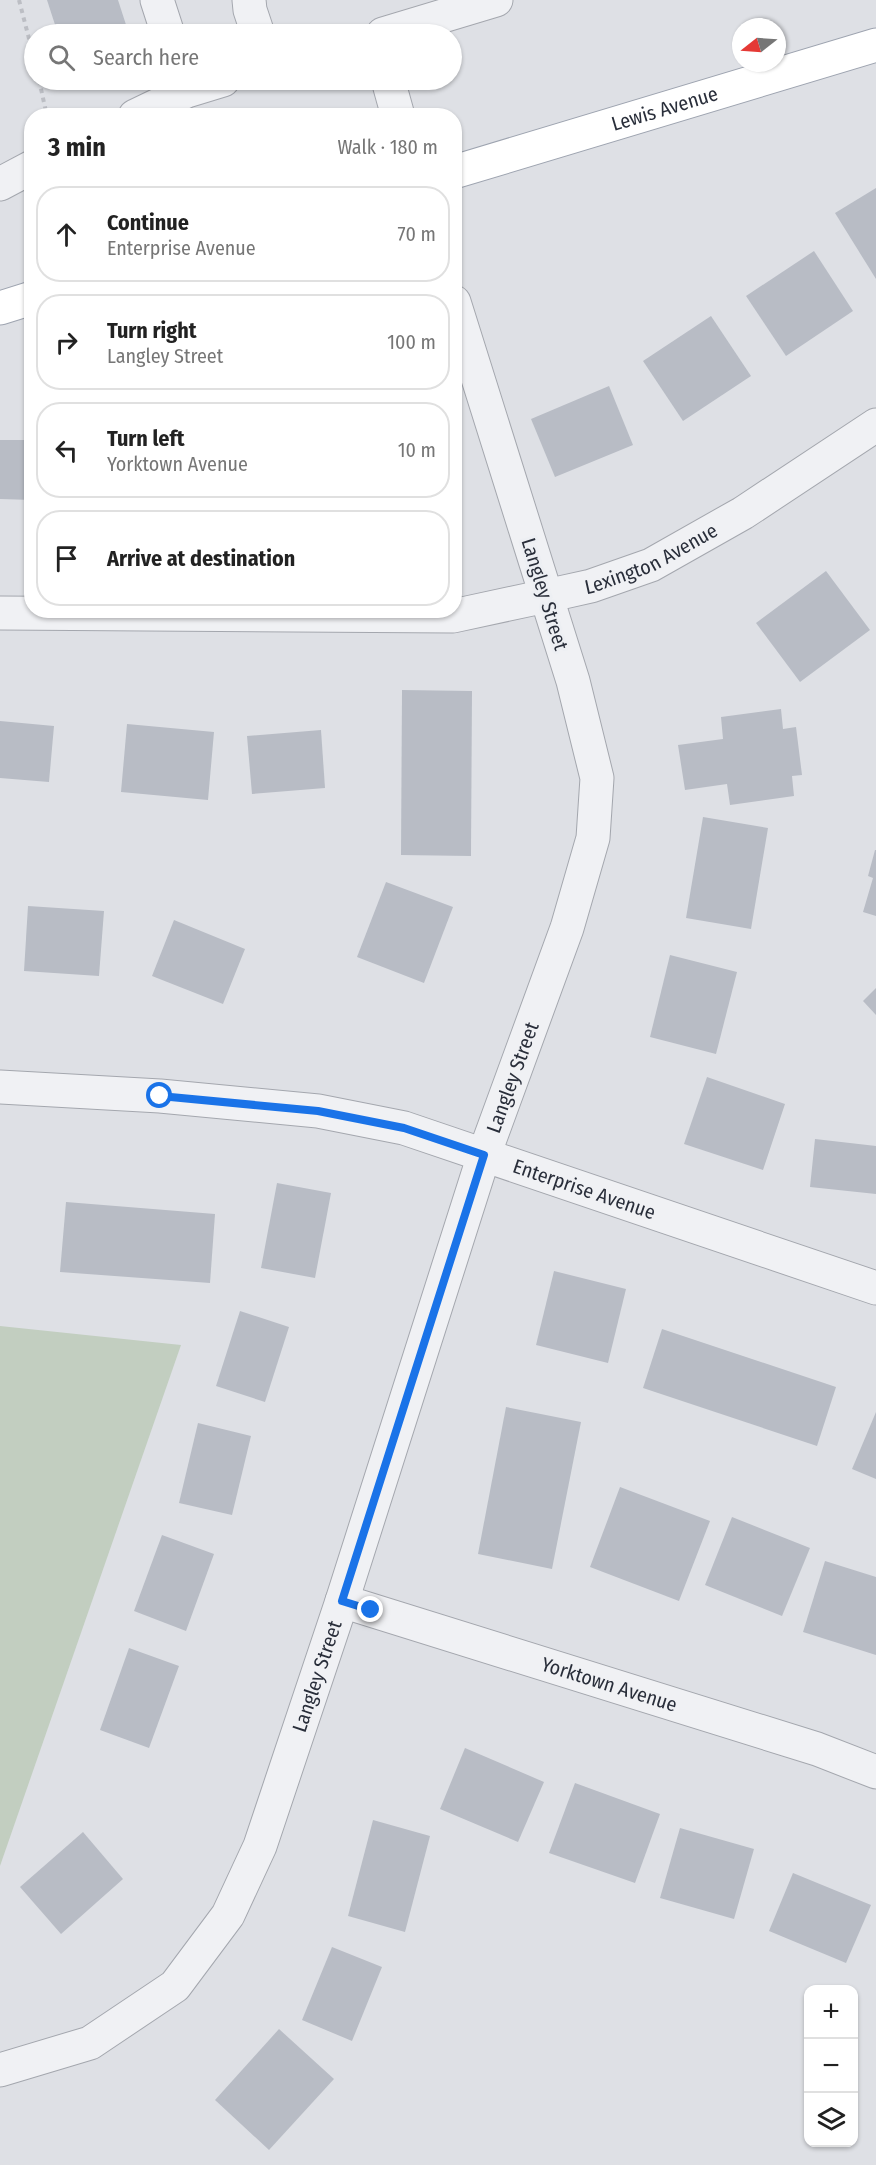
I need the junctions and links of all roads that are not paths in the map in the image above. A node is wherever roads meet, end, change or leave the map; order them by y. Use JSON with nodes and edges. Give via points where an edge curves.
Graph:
{"nodes":[{"id":1,"x":157,"y":0,"type":"edge"},
{"id":2,"x":249,"y":0,"type":"edge"},
{"id":3,"x":496,"y":0,"type":"edge"},
{"id":4,"x":165,"y":24,"type":"edge"},
{"id":5,"x":255,"y":24,"type":"edge"},
{"id":6,"x":416,"y":24,"type":"edge"},
{"id":7,"x":876,"y":45,"type":"edge"},
{"id":8,"x":177,"y":90,"type":"edge"},
{"id":9,"x":391,"y":90,"type":"edge"},
{"id":10,"x":148,"y":108,"type":"edge"},
{"id":11,"x":396,"y":108,"type":"edge"},
{"id":12,"x":462,"y":170,"type":"edge"},
{"id":13,"x":24,"y":171,"type":"edge"},
{"id":14,"x":0,"y":184,"type":"edge"},
{"id":15,"x":24,"y":300,"type":"edge"},
{"id":16,"x":0,"y":308,"type":"edge"},
{"id":17,"x":462,"y":328,"type":"edge"},
{"id":18,"x":876,"y":425,"type":"edge"},
{"id":19,"x":546,"y":596,"type":"junction"},
{"id":20,"x":0,"y":613,"type":"edge"},
{"id":21,"x":24,"y":613,"type":"edge"},
{"id":22,"x":462,"y":614,"type":"edge"},
{"id":23,"x":0,"y":1087,"type":"edge"},
{"id":24,"x":484,"y":1155,"type":"junction"},
{"id":25,"x":876,"y":1288,"type":"edge"},
{"id":26,"x":342,"y":1601,"type":"junction"},
{"id":27,"x":876,"y":1772,"type":"edge"},
{"id":28,"x":0,"y":2070,"type":"edge"}],
"edges":[{"from":1,"to":4,"type":"street"},
{"from":2,"to":5,"type":"street"},
{"from":3,"to":6,"type":"street"},
{"from":7,"to":12,"type":"main road","name":"Lewis Avenue"},
{"from":8,"to":10,"type":"street"},
{"from":9,"to":11,"type":"street"},
{"from":13,"to":14,"type":"street"},
{"from":15,"to":16,"type":"main road"},
{"from":17,"to":19,"type":"street","name":"Langley Street"},
{"from":18,"to":19,"type":"street","name":"Lexington Avenue","via":[[743,513],[651,565],[591,586]]},
{"from":19,"to":22,"type":"street","name":"Lexington Avenue"},
{"from":19,"to":24,"type":"street","name":"Langley Street","via":[[597,777],[593,838],[567,928]]},
{"from":20,"to":21,"type":"street","name":"Lexington Avenue"},
{"from":23,"to":24,"type":"street","name":"Enterprise Avenue","via":[[160,1096],[318,1111],[404,1128]]},
{"from":24,"to":25,"type":"street","name":"Enterprise Avenue"},
{"from":24,"to":26,"type":"street","name":"Langley Street"},
{"from":26,"to":27,"type":"street","name":"Yorktown Avenue","via":[[817,1749]]},
{"from":26,"to":28,"type":"street","name":"Langley Street","via":[[260,1846],[228,1915],[175,1986],[90,2043]]}]}
